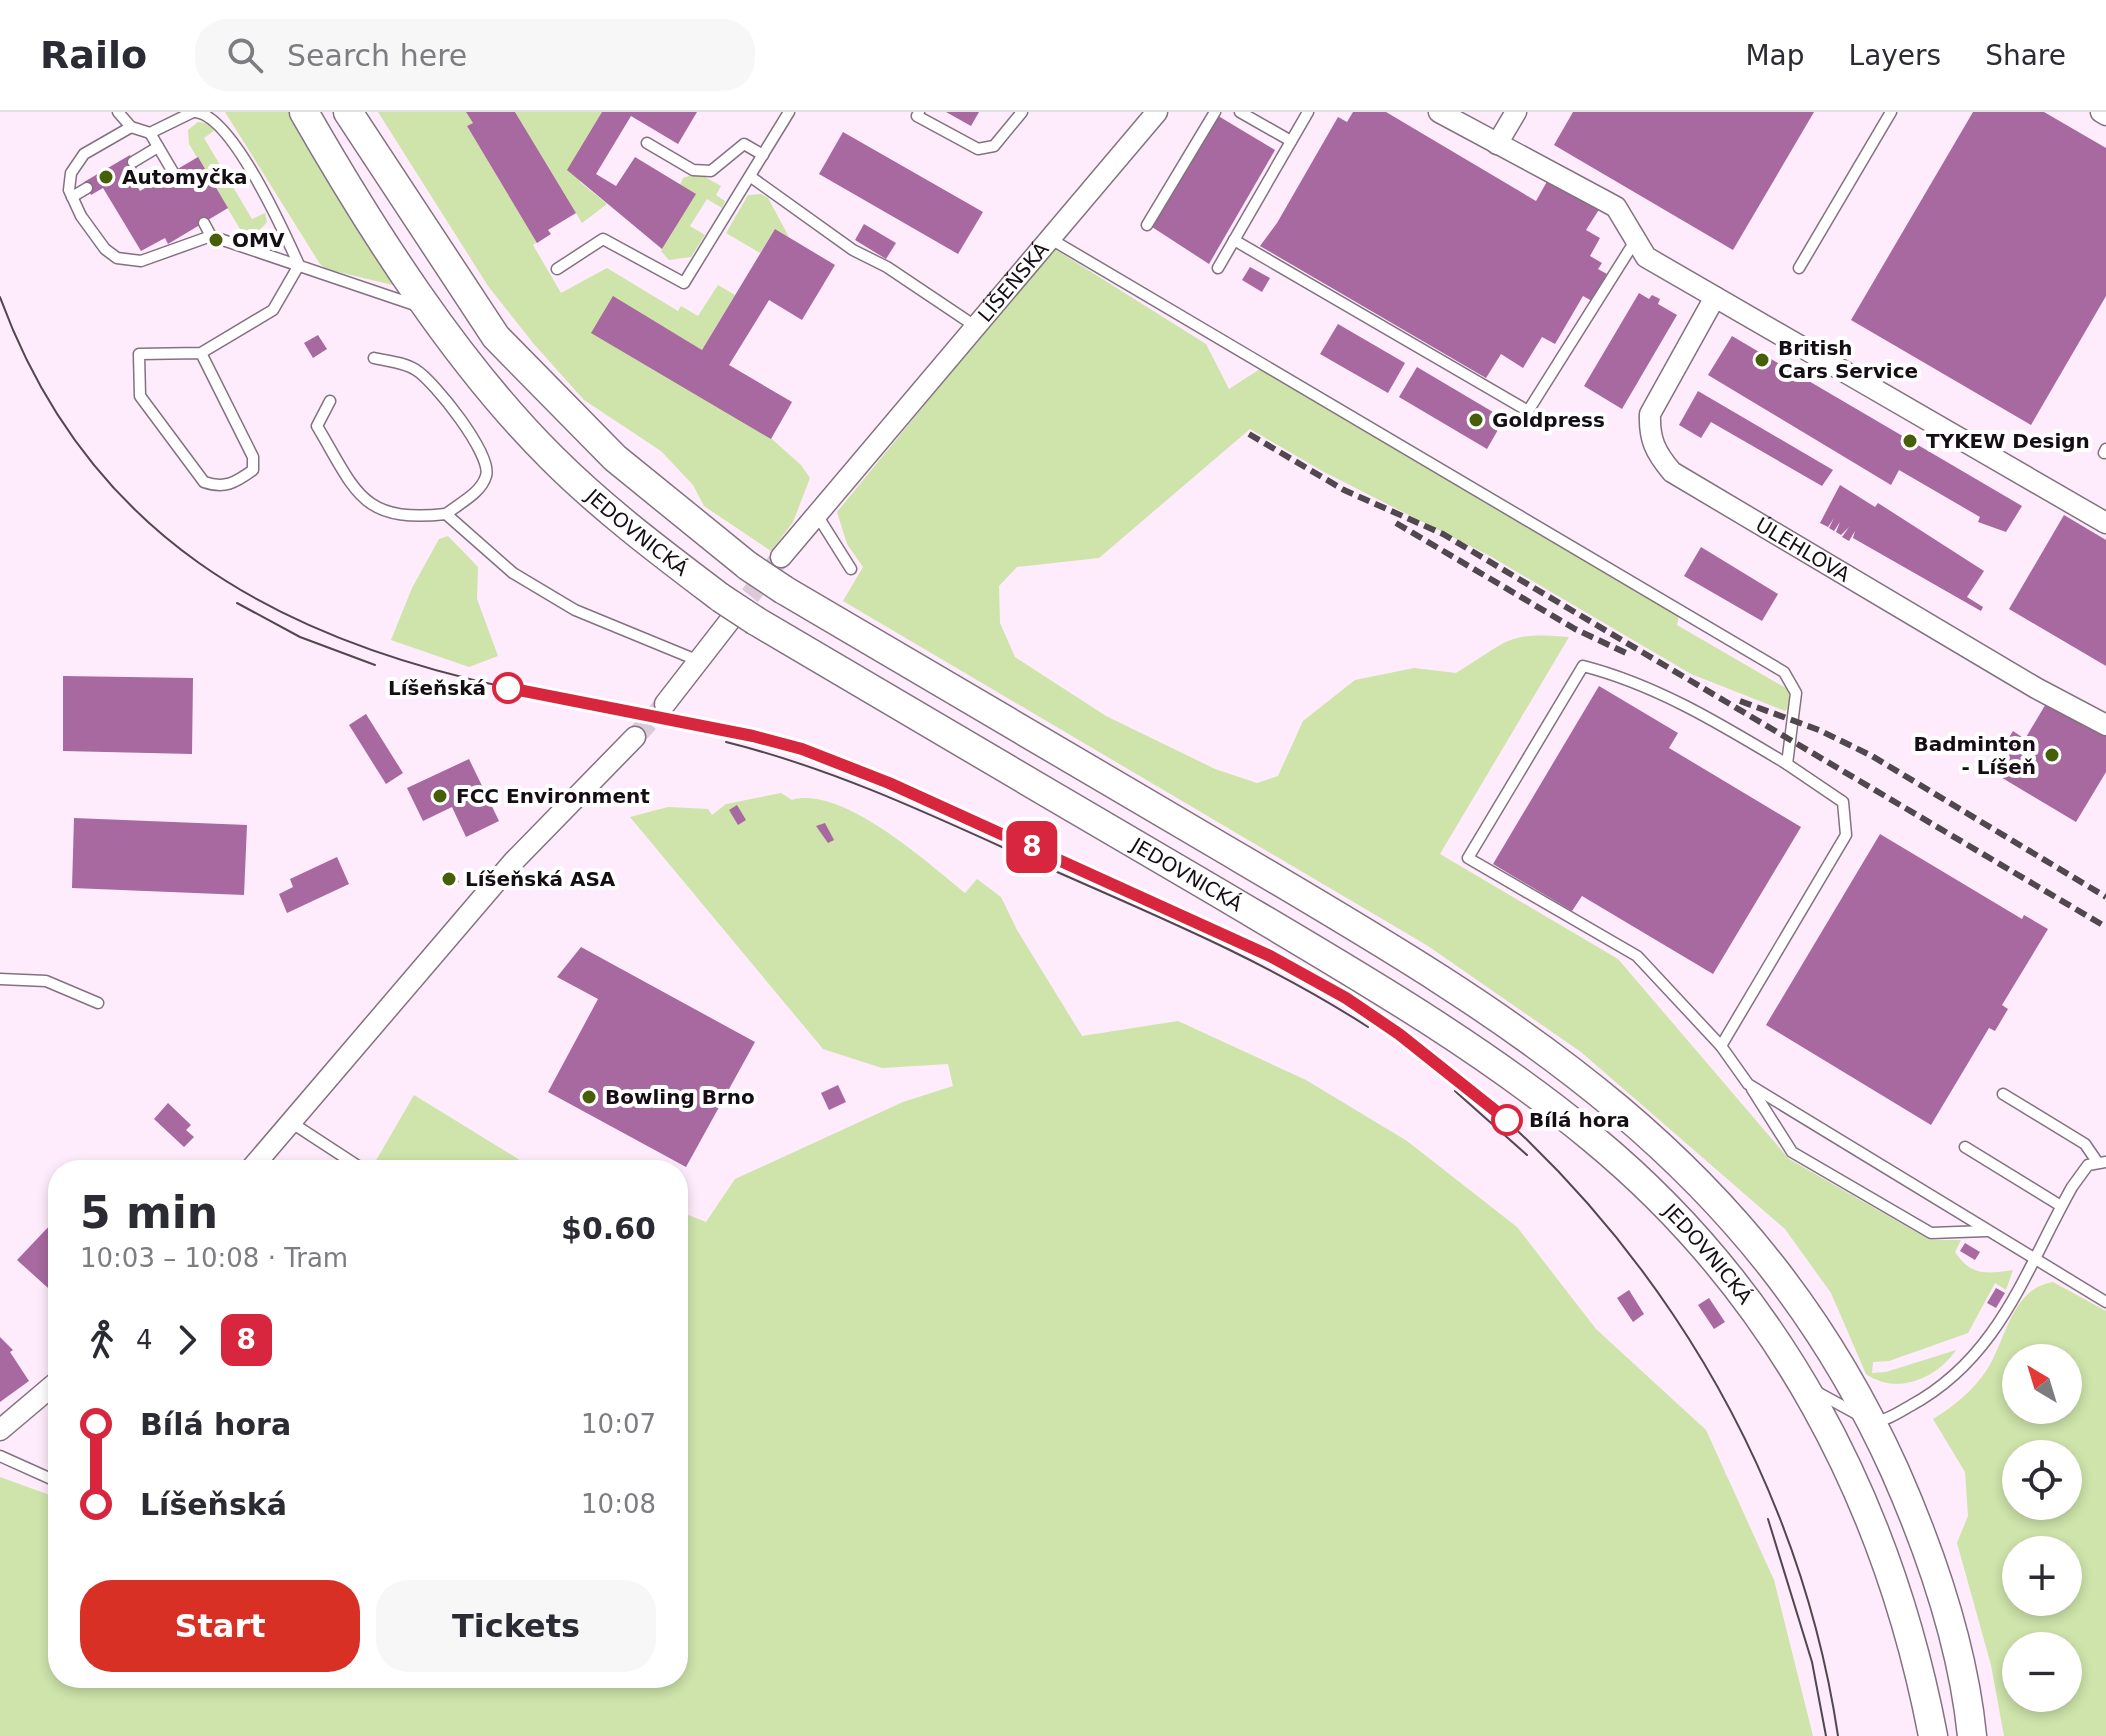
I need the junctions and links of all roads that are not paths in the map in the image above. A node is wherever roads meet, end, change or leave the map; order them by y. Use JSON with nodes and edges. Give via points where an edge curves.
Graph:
{"nodes":[{"id":1,"x":118,"y":112,"type":"edge"},
{"id":2,"x":195,"y":112,"type":"edge"},
{"id":3,"x":304,"y":112,"type":"edge"},
{"id":4,"x":348,"y":112,"type":"edge"},
{"id":5,"x":789,"y":112,"type":"edge"},
{"id":6,"x":919,"y":112,"type":"edge"},
{"id":7,"x":1022,"y":112,"type":"edge"},
{"id":8,"x":1215,"y":112,"type":"edge"},
{"id":9,"x":1240,"y":112,"type":"edge"},
{"id":10,"x":1308,"y":112,"type":"edge"},
{"id":11,"x":1439,"y":112,"type":"edge"},
{"id":12,"x":1516,"y":112,"type":"edge"},
{"id":13,"x":1891,"y":112,"type":"edge"},
{"id":14,"x":2101,"y":112,"type":"edge"},
{"id":15,"x":178,"y":114,"type":"edge"},
{"id":16,"x":1149,"y":114,"type":"edge"},
{"id":17,"x":2106,"y":115,"type":"edge"},
{"id":18,"x":131,"y":127,"type":"junction"},
{"id":19,"x":150,"y":133,"type":"junction"},
{"id":20,"x":1291,"y":141,"type":"junction"},
{"id":21,"x":647,"y":143,"type":"dead end"},
{"id":22,"x":1497,"y":144,"type":"junction"},
{"id":23,"x":158,"y":147,"type":"junction"},
{"id":24,"x":763,"y":155,"type":"junction"},
{"id":25,"x":133,"y":162,"type":"dead end"},
{"id":26,"x":173,"y":172,"type":"dead end"},
{"id":27,"x":751,"y":177,"type":"junction"},
{"id":28,"x":87,"y":188,"type":"dead end"},
{"id":29,"x":72,"y":197,"type":"junction"},
{"id":30,"x":204,"y":223,"type":"dead end"},
{"id":31,"x":1147,"y":225,"type":"dead end"},
{"id":32,"x":1054,"y":232,"type":"junction"},
{"id":33,"x":211,"y":236,"type":"junction"},
{"id":34,"x":1234,"y":240,"type":"junction"},
{"id":35,"x":1635,"y":240,"type":"junction"},
{"id":36,"x":299,"y":265,"type":"junction"},
{"id":37,"x":1218,"y":268,"type":"dead end"},
{"id":38,"x":1799,"y":268,"type":"dead end"},
{"id":39,"x":557,"y":269,"type":"dead end"},
{"id":40,"x":1715,"y":297,"type":"junction"},
{"id":41,"x":437,"y":319,"type":"junction"},
{"id":42,"x":975,"y":326,"type":"junction"},
{"id":43,"x":201,"y":353,"type":"junction"},
{"id":44,"x":374,"y":358,"type":"dead end"},
{"id":45,"x":330,"y":401,"type":"dead end"},
{"id":46,"x":816,"y":513,"type":"junction"},
{"id":47,"x":446,"y":514,"type":"junction"},
{"id":48,"x":2106,"y":523,"type":"edge"},
{"id":49,"x":781,"y":557,"type":"tunnel mouth"},
{"id":50,"x":851,"y":569,"type":"dead end"},
{"id":51,"x":736,"y":613,"type":"junction"},
{"id":52,"x":699,"y":661,"type":"junction"},
{"id":53,"x":665,"y":704,"type":"tunnel mouth"},
{"id":54,"x":2106,"y":725,"type":"edge"},
{"id":55,"x":635,"y":737,"type":"tunnel mouth"},
{"id":56,"x":1787,"y":764,"type":"junction"},
{"id":57,"x":0,"y":979,"type":"edge"},
{"id":58,"x":98,"y":1003,"type":"dead end"},
{"id":59,"x":1721,"y":1046,"type":"junction"},
{"id":60,"x":1748,"y":1084,"type":"junction"},
{"id":61,"x":2003,"y":1094,"type":"dead end"},
{"id":62,"x":292,"y":1123,"type":"junction"},
{"id":63,"x":1965,"y":1147,"type":"dead end"},
{"id":64,"x":259,"y":1160,"type":"edge"},
{"id":65,"x":349,"y":1160,"type":"edge"},
{"id":66,"x":2102,"y":1163,"type":"edge"},
{"id":67,"x":2061,"y":1206,"type":"junction"},
{"id":68,"x":1986,"y":1231,"type":"junction"},
{"id":69,"x":2033,"y":1258,"type":"junction"},
{"id":70,"x":2106,"y":1302,"type":"edge"},
{"id":71,"x":1806,"y":1386,"type":"junction"},
{"id":72,"x":48,"y":1389,"type":"edge"},
{"id":73,"x":1873,"y":1423,"type":"junction"},
{"id":74,"x":0,"y":1430,"type":"edge"},
{"id":75,"x":0,"y":1456,"type":"edge"},
{"id":76,"x":48,"y":1478,"type":"edge"},
{"id":77,"x":1933,"y":1736,"type":"edge"},
{"id":78,"x":1972,"y":1736,"type":"edge"}],
"edges":[{"from":1,"to":18,"type":"lane"},
{"from":2,"to":15,"type":"lane"},
{"from":2,"to":36,"type":"lane","via":[[206,113],[220,125],[275,212]]},
{"from":3,"to":41,"type":"main road","name":"JEDOVNICKÁ","via":[[361,212]]},
{"from":4,"to":73,"type":"main road","name":"JEDOVNICKÁ","bridge":true,"via":[[496,337],[615,458],[784,590],[1421,965],[1560,1059],[1659,1142],[1761,1251]]},
{"from":5,"to":24,"type":"lane"},
{"from":6,"to":7,"type":"lane","via":[[917,116],[978,149],[994,146]]},
{"from":8,"to":31,"type":"lane"},
{"from":9,"to":20,"type":"lane"},
{"from":10,"to":20,"type":"lane"},
{"from":11,"to":22,"type":"street"},
{"from":12,"to":22,"type":"street"},
{"from":13,"to":38,"type":"lane"},
{"from":14,"to":17,"type":"street"},
{"from":15,"to":19,"type":"lane"},
{"from":16,"to":32,"type":"street","name":"LÍŠEŇSKÁ"},
{"from":18,"to":19,"type":"lane"},
{"from":18,"to":29,"type":"lane","via":[[76,162]]},
{"from":19,"to":23,"type":"lane"},
{"from":20,"to":34,"type":"lane"},
{"from":21,"to":24,"type":"lane","via":[[693,170],[711,171],[744,144]]},
{"from":22,"to":35,"type":"street","via":[[1616,207]]},
{"from":23,"to":25,"type":"lane"},
{"from":23,"to":26,"type":"lane"},
{"from":24,"to":27,"type":"lane"},
{"from":27,"to":39,"type":"lane","via":[[684,283],[603,239]]},
{"from":27,"to":42,"type":"lane","via":[[853,250]]},
{"from":28,"to":29,"type":"lane"},
{"from":29,"to":33,"type":"lane","via":[[105,249],[128,261],[180,250]]},
{"from":30,"to":33,"type":"lane"},
{"from":32,"to":42,"type":"street","name":"LÍŠEŇSKÁ"},
{"from":32,"to":56,"type":"lane","via":[[1784,672],[1796,693]]},
{"from":33,"to":36,"type":"lane"},
{"from":34,"to":35,"type":"lane","via":[[1528,411]]},
{"from":34,"to":37,"type":"lane"},
{"from":35,"to":40,"type":"street","via":[[1646,257]]},
{"from":36,"to":41,"type":"lane","via":[[409,302]]},
{"from":36,"to":43,"type":"lane","via":[[273,310]]},
{"from":40,"to":48,"type":"street"},
{"from":40,"to":54,"type":"street","name":"ÚLEHLOVA","via":[[1650,414],[1649,436],[1672,472]]},
{"from":41,"to":51,"type":"main road","name":"JEDOVNICKÁ","via":[[550,457],[622,523]]},
{"from":42,"to":46,"type":"street","name":"LÍŠEŇSKÁ"},
{"from":43,"to":43,"type":"lane","via":[[139,354],[140,396],[204,482],[220,488],[253,470],[253,457]]},
{"from":44,"to":47,"type":"lane","via":[[424,375],[479,446],[488,469],[486,479]]},
{"from":45,"to":47,"type":"lane","via":[[317,426],[361,495],[381,512],[410,518]]},
{"from":46,"to":49,"type":"street","name":"LÍŠEŇSKÁ"},
{"from":46,"to":50,"type":"lane"},
{"from":47,"to":52,"type":"lane","via":[[513,573],[575,610]]},
{"from":51,"to":52,"type":"street"},
{"from":51,"to":71,"type":"main road","name":"JEDOVNICKÁ","via":[[1357,975],[1494,1064],[1593,1138],[1670,1209],[1751,1305]]},
{"from":52,"to":53,"type":"street"},
{"from":55,"to":62,"type":"street","via":[[513,862]]},
{"from":56,"to":59,"type":"lane","via":[[1843,802],[1846,835]]},
{"from":56,"to":59,"type":"lane","via":[[1627,678],[1583,666],[1468,858],[1637,956]]},
{"from":57,"to":58,"type":"lane","via":[[46,981]]},
{"from":59,"to":60,"type":"lane"},
{"from":60,"to":68,"type":"lane"},
{"from":60,"to":68,"type":"lane","via":[[1792,1152],[1931,1233]]},
{"from":61,"to":66,"type":"lane","via":[[2085,1144]]},
{"from":62,"to":64,"type":"street"},
{"from":62,"to":65,"type":"lane"},
{"from":63,"to":67,"type":"lane"},
{"from":66,"to":67,"type":"lane","via":[[2088,1165]]},
{"from":67,"to":69,"type":"lane"},
{"from":68,"to":69,"type":"lane"},
{"from":69,"to":70,"type":"lane"},
{"from":69,"to":73,"type":"lane","via":[[1997,1328],[1970,1362],[1936,1391]]},
{"from":71,"to":73,"type":"lane"},
{"from":71,"to":77,"type":"main road","name":"JEDOVNICKÁ","via":[[1855,1478],[1885,1552],[1910,1629]]},
{"from":72,"to":74,"type":"street"},
{"from":73,"to":78,"type":"main road","name":"JEDOVNICKÁ","via":[[1936,1573]]},
{"from":75,"to":76,"type":"lane"}]}
